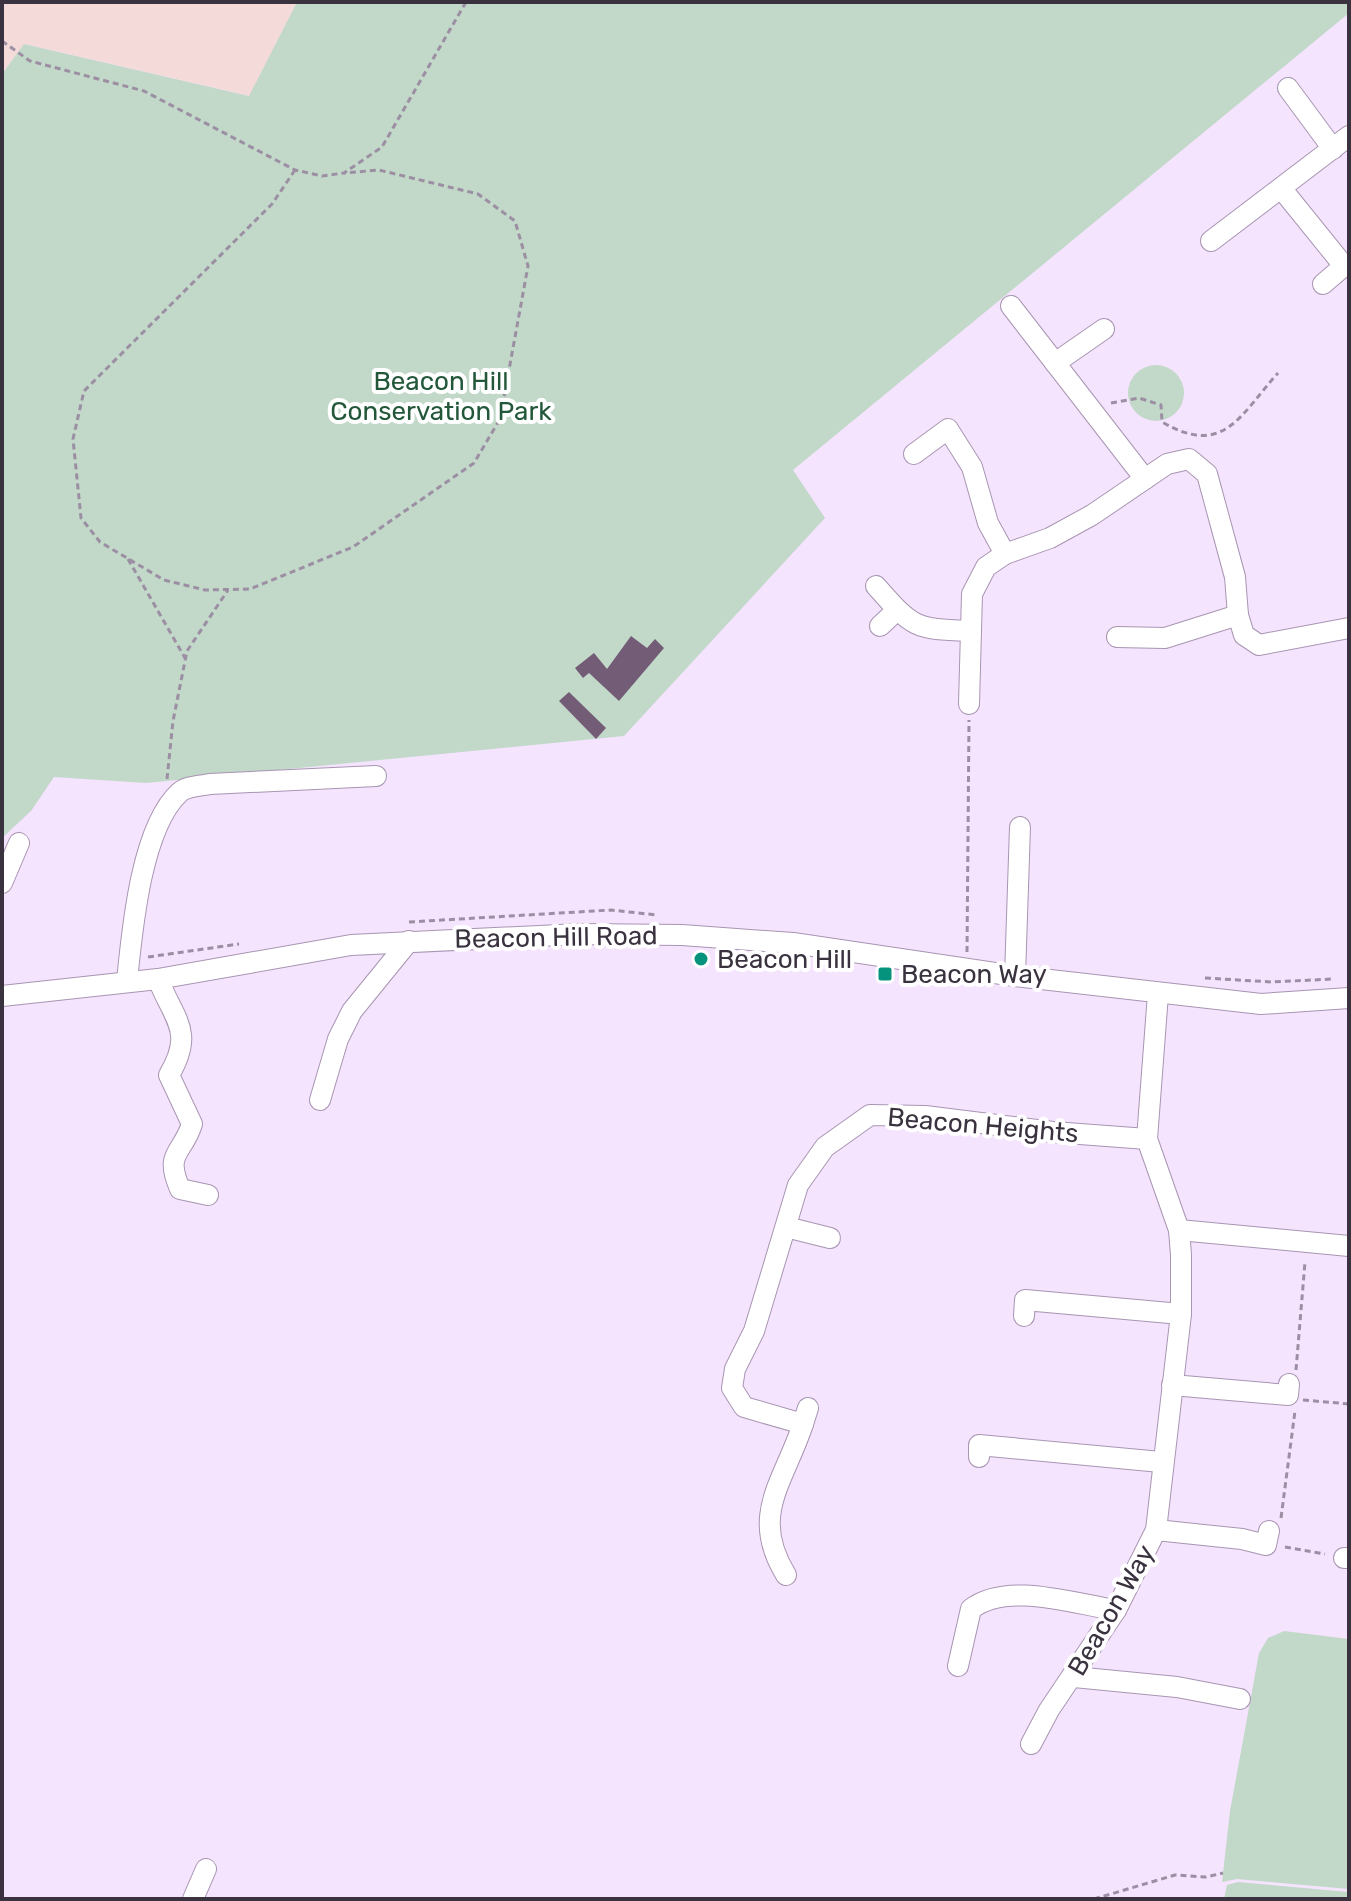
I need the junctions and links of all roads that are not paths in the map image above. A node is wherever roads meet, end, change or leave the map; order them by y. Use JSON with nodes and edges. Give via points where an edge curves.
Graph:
{"nodes":[{"id":1,"x":1288,"y":88,"type":"dead end"},
{"id":2,"x":1341,"y":143,"type":"edge"},
{"id":3,"x":1281,"y":188,"type":"junction"},
{"id":4,"x":1211,"y":241,"type":"dead end"},
{"id":5,"x":1347,"y":269,"type":"edge"},
{"id":6,"x":1323,"y":284,"type":"dead end"},
{"id":7,"x":1011,"y":306,"type":"dead end"},
{"id":8,"x":1104,"y":329,"type":"dead end"},
{"id":9,"x":1055,"y":363,"type":"junction"},
{"id":10,"x":914,"y":454,"type":"dead end"},
{"id":11,"x":1145,"y":479,"type":"junction"},
{"id":12,"x":1005,"y":554,"type":"junction"},
{"id":13,"x":876,"y":586,"type":"dead end"},
{"id":14,"x":897,"y":610,"type":"junction"},
{"id":15,"x":1238,"y":615,"type":"junction"},
{"id":16,"x":880,"y":626,"type":"dead end"},
{"id":17,"x":1349,"y":628,"type":"edge"},
{"id":18,"x":970,"y":631,"type":"junction"},
{"id":19,"x":1117,"y":637,"type":"dead end"},
{"id":20,"x":1151,"y":638,"type":"junction"},
{"id":21,"x":1149,"y":659,"type":"dead end"},
{"id":22,"x":969,"y":704,"type":"road end"},
{"id":23,"x":376,"y":776,"type":"dead end"},
{"id":24,"x":1020,"y":827,"type":"dead end"},
{"id":25,"x":19,"y":843,"type":"dead end"},
{"id":26,"x":2,"y":883,"type":"edge"},
{"id":27,"x":409,"y":941,"type":"junction"},
{"id":28,"x":1015,"y":976,"type":"junction"},
{"id":29,"x":158,"y":979,"type":"junction"},
{"id":30,"x":127,"y":981,"type":"junction"},
{"id":31,"x":1158,"y":994,"type":"junction"},
{"id":32,"x":2,"y":996,"type":"edge"},
{"id":33,"x":1349,"y":998,"type":"edge"},
{"id":34,"x":320,"y":1100,"type":"dead end"},
{"id":35,"x":1147,"y":1139,"type":"junction"},
{"id":36,"x":208,"y":1195,"type":"dead end"},
{"id":37,"x":786,"y":1227,"type":"junction"},
{"id":38,"x":1179,"y":1230,"type":"junction"},
{"id":39,"x":830,"y":1238,"type":"dead end"},
{"id":40,"x":1349,"y":1246,"type":"edge"},
{"id":41,"x":1025,"y":1300,"type":"dead end"},
{"id":42,"x":1181,"y":1314,"type":"junction"},
{"id":43,"x":1172,"y":1385,"type":"junction"},
{"id":44,"x":1288,"y":1396,"type":"road end"},
{"id":45,"x":979,"y":1445,"type":"dead end"},
{"id":46,"x":1161,"y":1462,"type":"junction"},
{"id":47,"x":1156,"y":1530,"type":"junction"},
{"id":48,"x":1268,"y":1545,"type":"road end"},
{"id":49,"x":786,"y":1575,"type":"dead end"},
{"id":50,"x":1116,"y":1610,"type":"junction"},
{"id":51,"x":958,"y":1666,"type":"dead end"},
{"id":52,"x":1074,"y":1677,"type":"junction"},
{"id":53,"x":1240,"y":1699,"type":"dead end"},
{"id":54,"x":1031,"y":1744,"type":"dead end"},
{"id":55,"x":206,"y":1869,"type":"dead end"},
{"id":56,"x":193,"y":1899,"type":"edge"}],
"edges":[{"from":1,"to":2,"type":"street"},
{"from":2,"to":3,"type":"street"},
{"from":3,"to":4,"type":"street"},
{"from":3,"to":5,"type":"street"},
{"from":5,"to":6,"type":"street"},
{"from":7,"to":9,"type":"street"},
{"from":8,"to":9,"type":"street"},
{"from":9,"to":11,"type":"street"},
{"from":10,"to":12,"type":"street","via":[[956,423],[988,523]]},
{"from":11,"to":12,"type":"street","via":[[1050,538]]},
{"from":11,"to":15,"type":"street","via":[[1167,464],[1189,459],[1207,474],[1235,577]]},
{"from":12,"to":18,"type":"street","via":[[986,567],[972,594]]},
{"from":13,"to":14,"type":"street"},
{"from":14,"to":16,"type":"street"},
{"from":14,"to":18,"type":"street","via":[[925,630]]},
{"from":15,"to":17,"type":"street","via":[[1244,635],[1259,645]]},
{"from":15,"to":20,"type":"street"},
{"from":18,"to":22,"type":"street"},
{"from":19,"to":20,"type":"street"},
{"from":20,"to":21,"type":"street"},
{"from":23,"to":30,"type":"street","via":[[183,789],[163,812],[134,906]]},
{"from":24,"to":28,"type":"street"},
{"from":25,"to":26,"type":"street"},
{"from":27,"to":28,"type":"street","name":"Beacon Hill Road","via":[[682,935],[793,943]]},
{"from":27,"to":29,"type":"street","name":"Beacon Hill Road","via":[[351,945]]},
{"from":27,"to":34,"type":"street","via":[[352,1011]]},
{"from":28,"to":31,"type":"street","name":"Beacon Hill Road"},
{"from":29,"to":30,"type":"street","name":"Beacon Hill Road"},
{"from":29,"to":36,"type":"street","via":[[183,1039],[169,1075],[192,1124],[174,1152],[171,1169],[180,1189]]},
{"from":30,"to":32,"type":"street","name":"Beacon Hill Road"},
{"from":31,"to":33,"type":"street","name":"Beacon Hill Road","via":[[1261,1004]]},
{"from":31,"to":35,"type":"street","name":"Beacon Way"},
{"from":35,"to":37,"type":"street","name":"Beacon Heights","via":[[870,1115],[825,1147],[798,1185]]},
{"from":35,"to":38,"type":"street","name":"Beacon Way"},
{"from":37,"to":39,"type":"street"},
{"from":37,"to":49,"type":"street","name":"Beacon Heights","via":[[732,1388],[744,1407],[803,1424],[768,1521],[768,1542]]},
{"from":38,"to":40,"type":"street"},
{"from":38,"to":42,"type":"street","name":"Beacon Way"},
{"from":41,"to":42,"type":"street"},
{"from":42,"to":43,"type":"street","name":"Beacon Way"},
{"from":43,"to":44,"type":"street"},
{"from":43,"to":46,"type":"street","name":"Beacon Way"},
{"from":45,"to":46,"type":"street"},
{"from":46,"to":47,"type":"street","name":"Beacon Way"},
{"from":47,"to":48,"type":"street"},
{"from":47,"to":50,"type":"street","name":"Beacon Way"},
{"from":50,"to":51,"type":"street","via":[[1019,1596],[985,1598],[971,1609]]},
{"from":50,"to":52,"type":"street","name":"Beacon Way"},
{"from":52,"to":53,"type":"street"},
{"from":52,"to":54,"type":"street","name":"Beacon Way"},
{"from":55,"to":56,"type":"street"}]}
